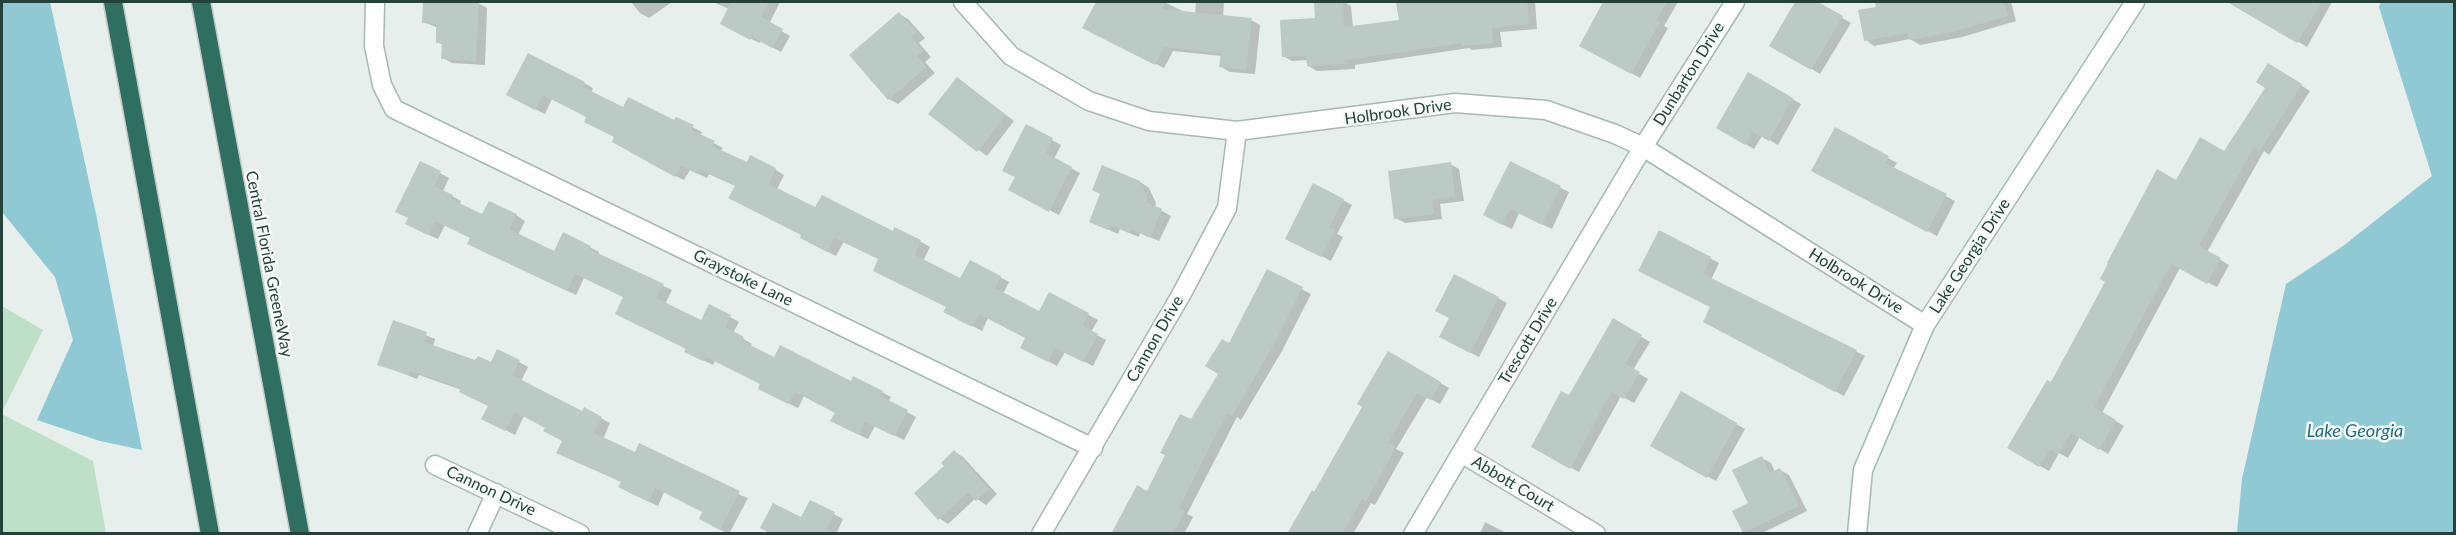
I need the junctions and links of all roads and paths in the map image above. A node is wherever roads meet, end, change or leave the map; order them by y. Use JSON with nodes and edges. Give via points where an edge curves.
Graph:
{"nodes":[{"id":1,"x":113,"y":2,"type":"edge"},
{"id":2,"x":201,"y":2,"type":"edge"},
{"id":3,"x":375,"y":2,"type":"edge"},
{"id":4,"x":963,"y":2,"type":"edge"},
{"id":5,"x":1735,"y":2,"type":"edge"},
{"id":6,"x":2135,"y":2,"type":"edge"},
{"id":7,"x":1237,"y":132,"type":"junction"},
{"id":8,"x":1643,"y":147,"type":"junction"},
{"id":9,"x":1925,"y":325,"type":"junction"},
{"id":10,"x":1093,"y":447,"type":"junction"},
{"id":11,"x":1461,"y":453,"type":"junction"},
{"id":12,"x":435,"y":465,"type":"dead end"},
{"id":13,"x":496,"y":493,"type":"junction"},
{"id":14,"x":210,"y":534,"type":"edge"},
{"id":15,"x":300,"y":534,"type":"edge"},
{"id":16,"x":477,"y":534,"type":"edge"},
{"id":17,"x":580,"y":534,"type":"edge"},
{"id":18,"x":1041,"y":534,"type":"edge"},
{"id":19,"x":1413,"y":534,"type":"edge"},
{"id":20,"x":1596,"y":534,"type":"edge"},
{"id":21,"x":1857,"y":534,"type":"edge"}],
"edges":[{"from":1,"to":14,"type":"highway"},
{"from":2,"to":15,"type":"highway","name":"Central Florida GreeneWay"},
{"from":3,"to":10,"type":"street","name":"Graystoke Lane","via":[[374,46],[382,85],[394,109]]},
{"from":4,"to":7,"type":"street","name":"Holbrook Drive","via":[[1011,56],[1089,101],[1149,121]]},
{"from":5,"to":8,"type":"street","name":"Dunbarton Drive"},
{"from":6,"to":9,"type":"street","name":"Lake Georgia Drive"},
{"from":7,"to":8,"type":"street","name":"Holbrook Drive","via":[[1455,103],[1546,110]]},
{"from":7,"to":10,"type":"street","name":"Cannon Drive","via":[[1227,208]]},
{"from":8,"to":9,"type":"street","name":"Holbrook Drive"},
{"from":8,"to":11,"type":"street","name":"Trescott Drive"},
{"from":9,"to":21,"type":"street","name":"Lake Georgia Drive","via":[[1863,470]]},
{"from":10,"to":18,"type":"street","name":"Cannon Drive"},
{"from":11,"to":19,"type":"street","name":"Trescott Drive"},
{"from":11,"to":20,"type":"street","name":"Abbott Court"},
{"from":12,"to":13,"type":"street","name":"Cannon Drive"},
{"from":13,"to":16,"type":"street"},
{"from":13,"to":17,"type":"street","name":"Cannon Drive"}]}
